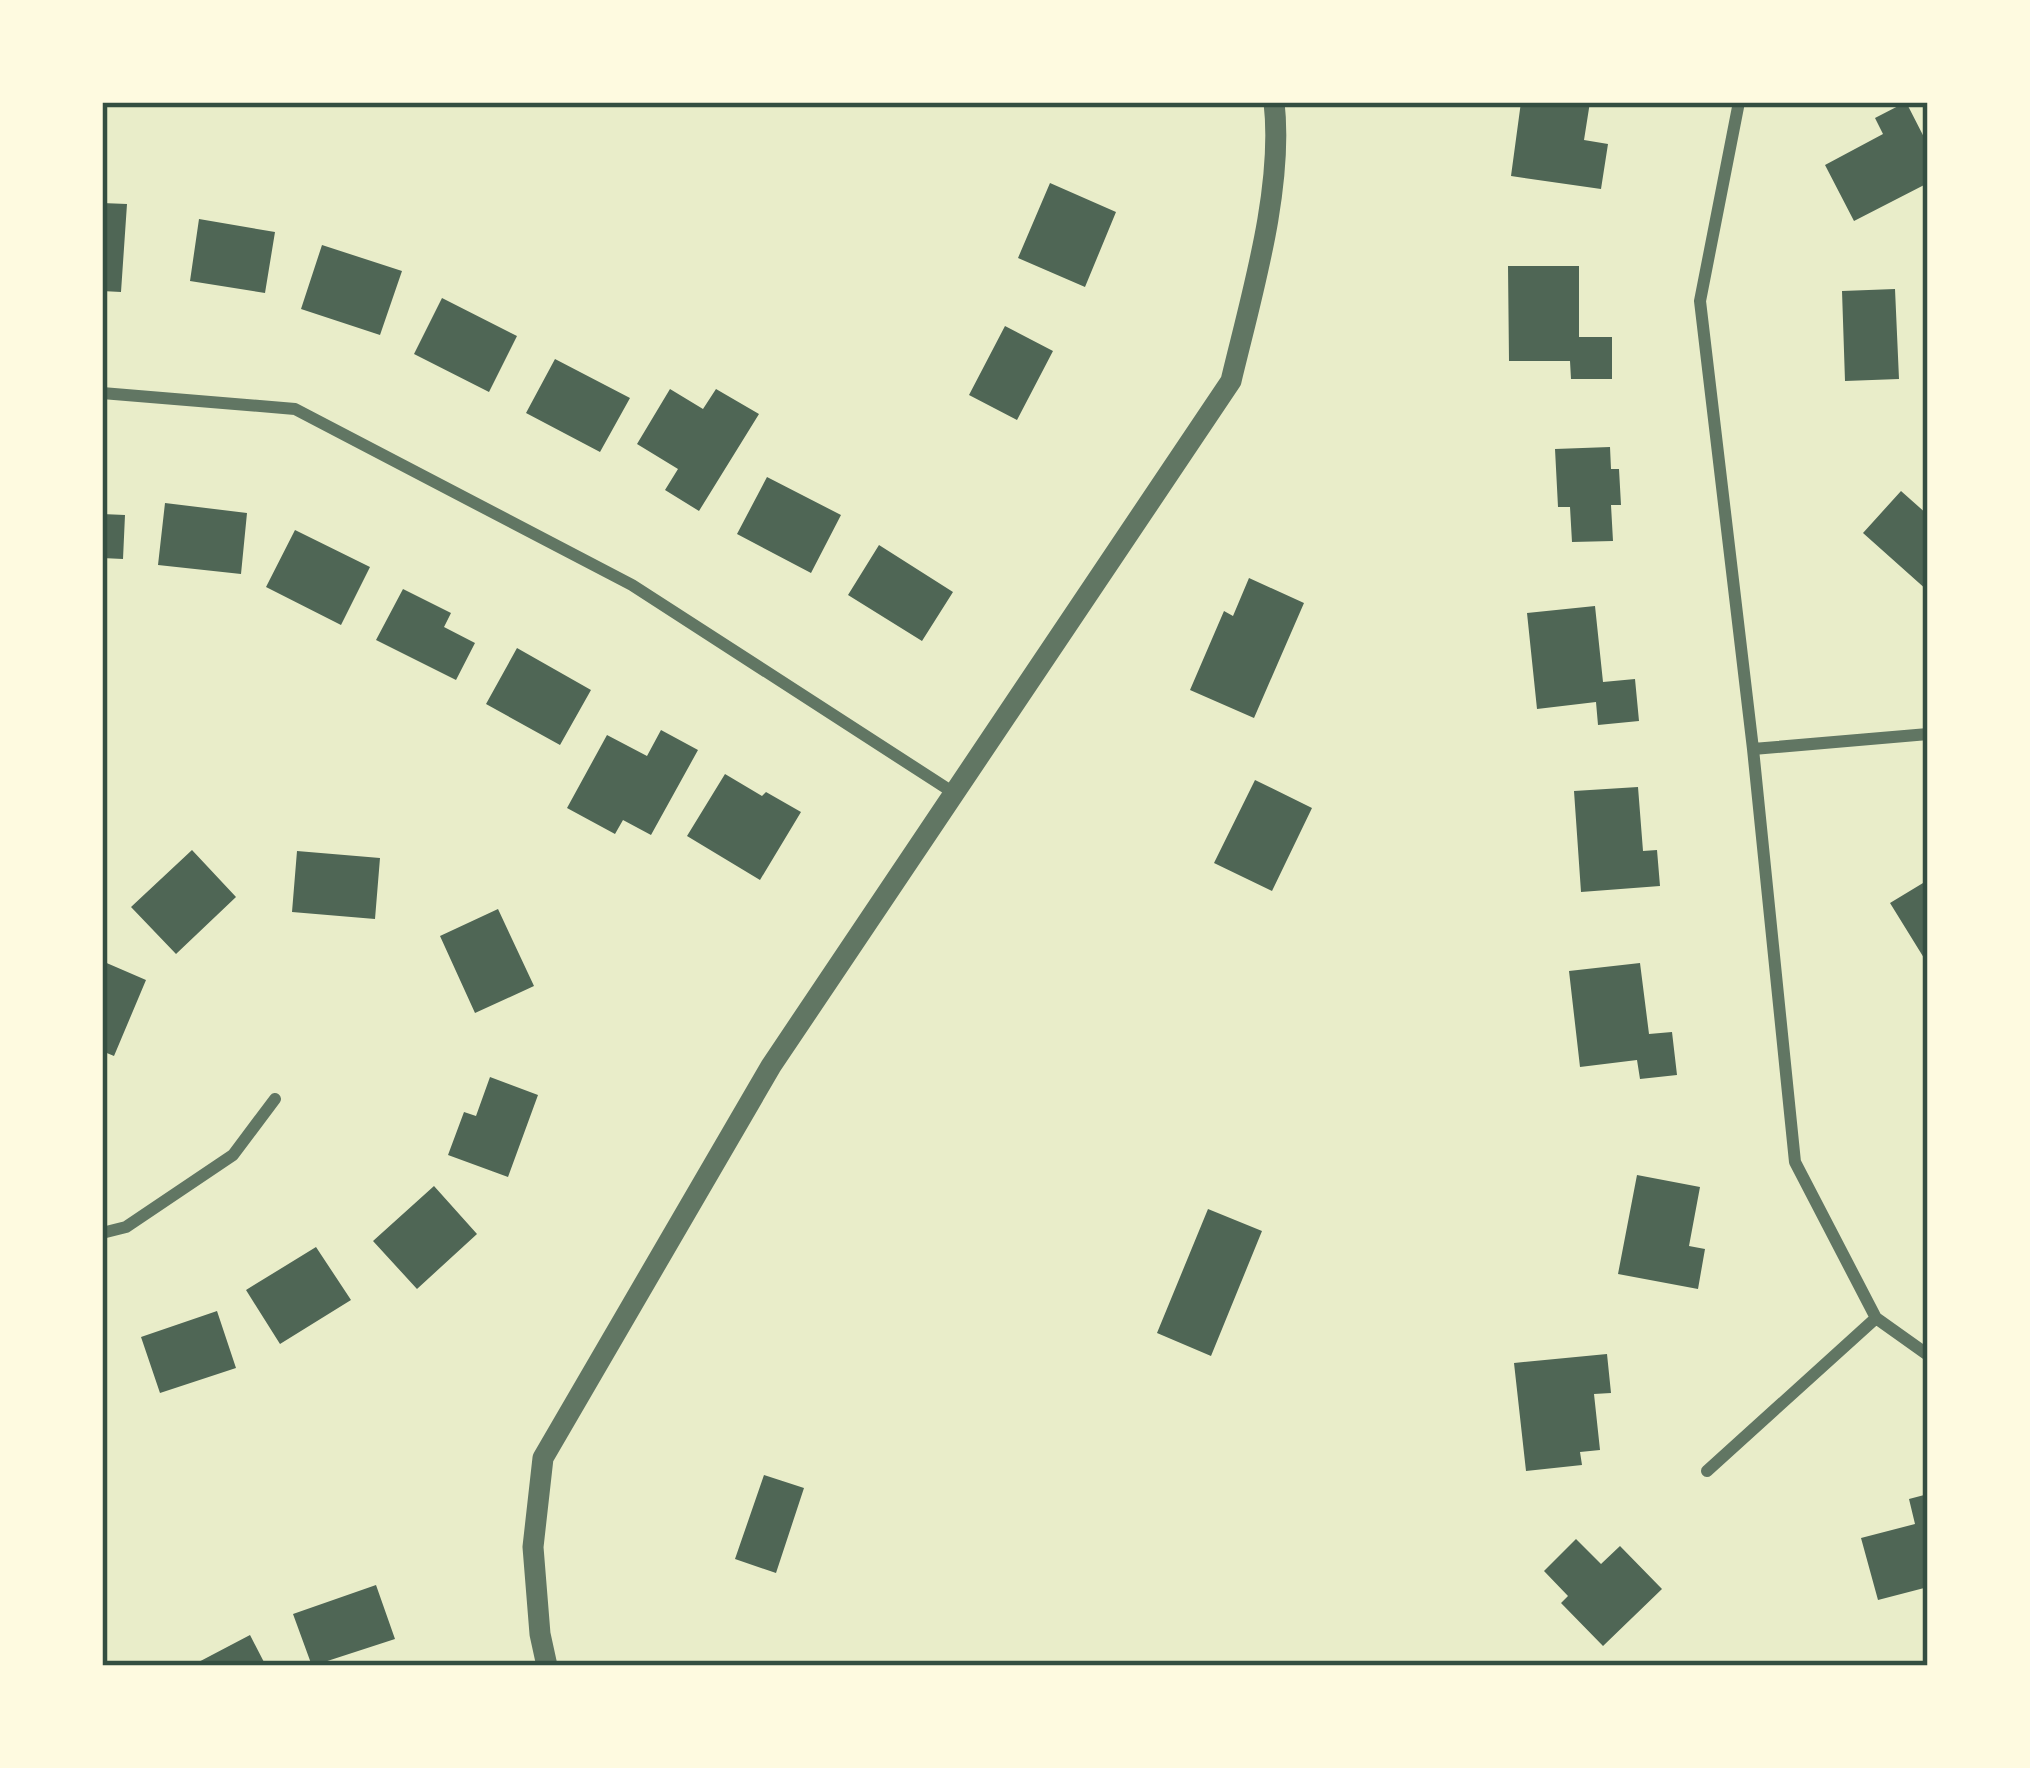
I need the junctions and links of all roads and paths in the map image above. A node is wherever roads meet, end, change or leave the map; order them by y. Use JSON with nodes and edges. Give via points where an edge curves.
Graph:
{"nodes":[{"id":1,"x":1274,"y":102,"type":"edge"},
{"id":2,"x":1739,"y":102,"type":"edge"},
{"id":3,"x":102,"y":393,"type":"edge"},
{"id":4,"x":1928,"y":734,"type":"edge"},
{"id":5,"x":1753,"y":749,"type":"junction"},
{"id":6,"x":954,"y":793,"type":"junction"},
{"id":7,"x":275,"y":1099,"type":"dead end"},
{"id":8,"x":102,"y":1233,"type":"edge"},
{"id":9,"x":1876,"y":1318,"type":"junction"},
{"id":10,"x":1928,"y":1355,"type":"edge"},
{"id":11,"x":1707,"y":1471,"type":"dead end"},
{"id":12,"x":547,"y":1666,"type":"edge"}],
"edges":[{"from":1,"to":6,"type":"street","via":[[1262,252],[1231,381]]},
{"from":2,"to":5,"type":"street","via":[[1700,301]]},
{"from":3,"to":6,"type":"street","via":[[295,409],[632,585]]},
{"from":4,"to":5,"type":"street"},
{"from":5,"to":9,"type":"street","via":[[1795,1162]]},
{"from":6,"to":12,"type":"street","via":[[771,1066],[543,1458],[533,1547]]},
{"from":7,"to":8,"type":"street","via":[[233,1155],[126,1227]]},
{"from":9,"to":10,"type":"street"},
{"from":9,"to":11,"type":"street"}]}
